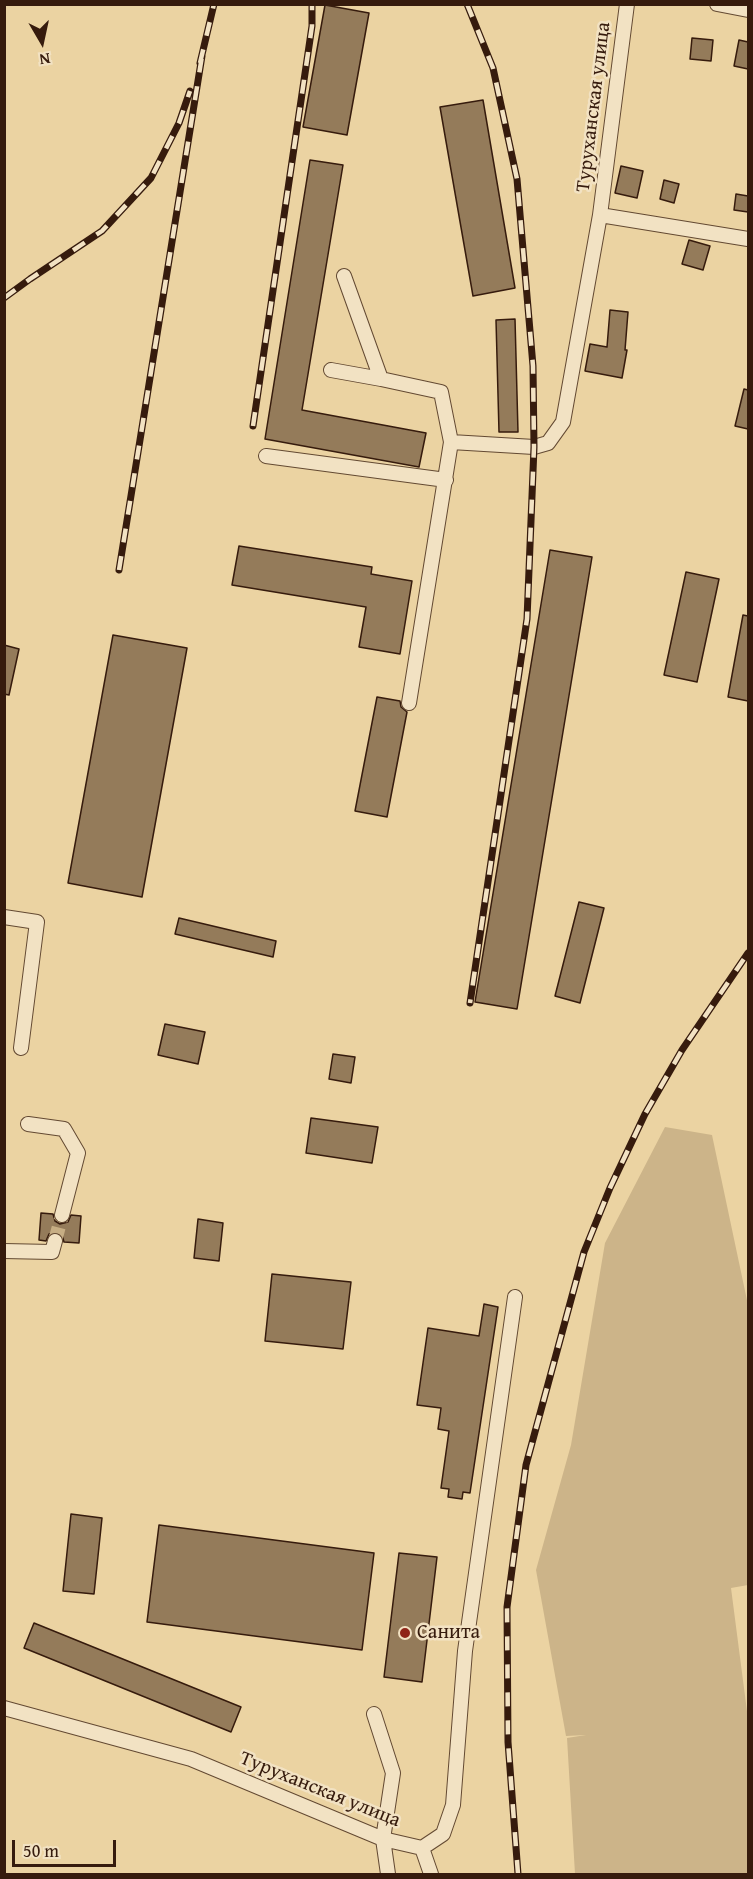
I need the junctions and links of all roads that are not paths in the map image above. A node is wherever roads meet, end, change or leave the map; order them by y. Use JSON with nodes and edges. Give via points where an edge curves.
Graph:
{"nodes":[{"id":1,"x":627,"y":4,"type":"edge"},
{"id":2,"x":717,"y":4,"type":"edge"},
{"id":3,"x":748,"y":9,"type":"edge"},
{"id":4,"x":600,"y":215,"type":"junction"},
{"id":5,"x":748,"y":239,"type":"edge"},
{"id":6,"x":344,"y":276,"type":"dead end"},
{"id":7,"x":331,"y":370,"type":"dead end"},
{"id":8,"x":381,"y":379,"type":"junction"},
{"id":9,"x":451,"y":442,"type":"junction"},
{"id":10,"x":266,"y":456,"type":"dead end"},
{"id":11,"x":446,"y":480,"type":"junction"},
{"id":12,"x":409,"y":703,"type":"dead end"},
{"id":13,"x":4,"y":917,"type":"edge"},
{"id":14,"x":21,"y":1048,"type":"dead end"},
{"id":15,"x":28,"y":1124,"type":"dead end"},
{"id":16,"x":62,"y":1215,"type":"tunnel mouth"},
{"id":17,"x":55,"y":1241,"type":"dead end"},
{"id":18,"x":4,"y":1251,"type":"edge"},
{"id":19,"x":514,"y":1297,"type":"dead end"},
{"id":20,"x":4,"y":1708,"type":"edge"},
{"id":21,"x":374,"y":1714,"type":"dead end"},
{"id":22,"x":383,"y":1839,"type":"junction"},
{"id":23,"x":422,"y":1848,"type":"junction"},
{"id":24,"x":388,"y":1875,"type":"edge"},
{"id":25,"x":431,"y":1875,"type":"edge"}],
"edges":[{"from":1,"to":4,"type":"street","name":"Туруханская улица"},
{"from":2,"to":3,"type":"street"},
{"from":4,"to":5,"type":"street","name":"Туруханская улица"},
{"from":4,"to":9,"type":"street","name":"Туруханская улица","via":[[563,422],[548,443],[534,447]]},
{"from":6,"to":8,"type":"street"},
{"from":7,"to":8,"type":"street"},
{"from":8,"to":9,"type":"street","via":[[441,392]]},
{"from":9,"to":11,"type":"street"},
{"from":10,"to":11,"type":"street"},
{"from":11,"to":12,"type":"street"},
{"from":13,"to":14,"type":"street","via":[[37,922]]},
{"from":15,"to":16,"type":"street","via":[[64,1129],[78,1153]]},
{"from":17,"to":18,"type":"street","via":[[52,1252]]},
{"from":19,"to":23,"type":"street","via":[[465,1651],[453,1805],[443,1834]]},
{"from":20,"to":22,"type":"street","name":"Туруханская улица","via":[[191,1759]]},
{"from":21,"to":22,"type":"street","via":[[393,1773]]},
{"from":22,"to":23,"type":"street","name":"Туруханская улица"},
{"from":22,"to":24,"type":"street"},
{"from":23,"to":25,"type":"street"}]}
